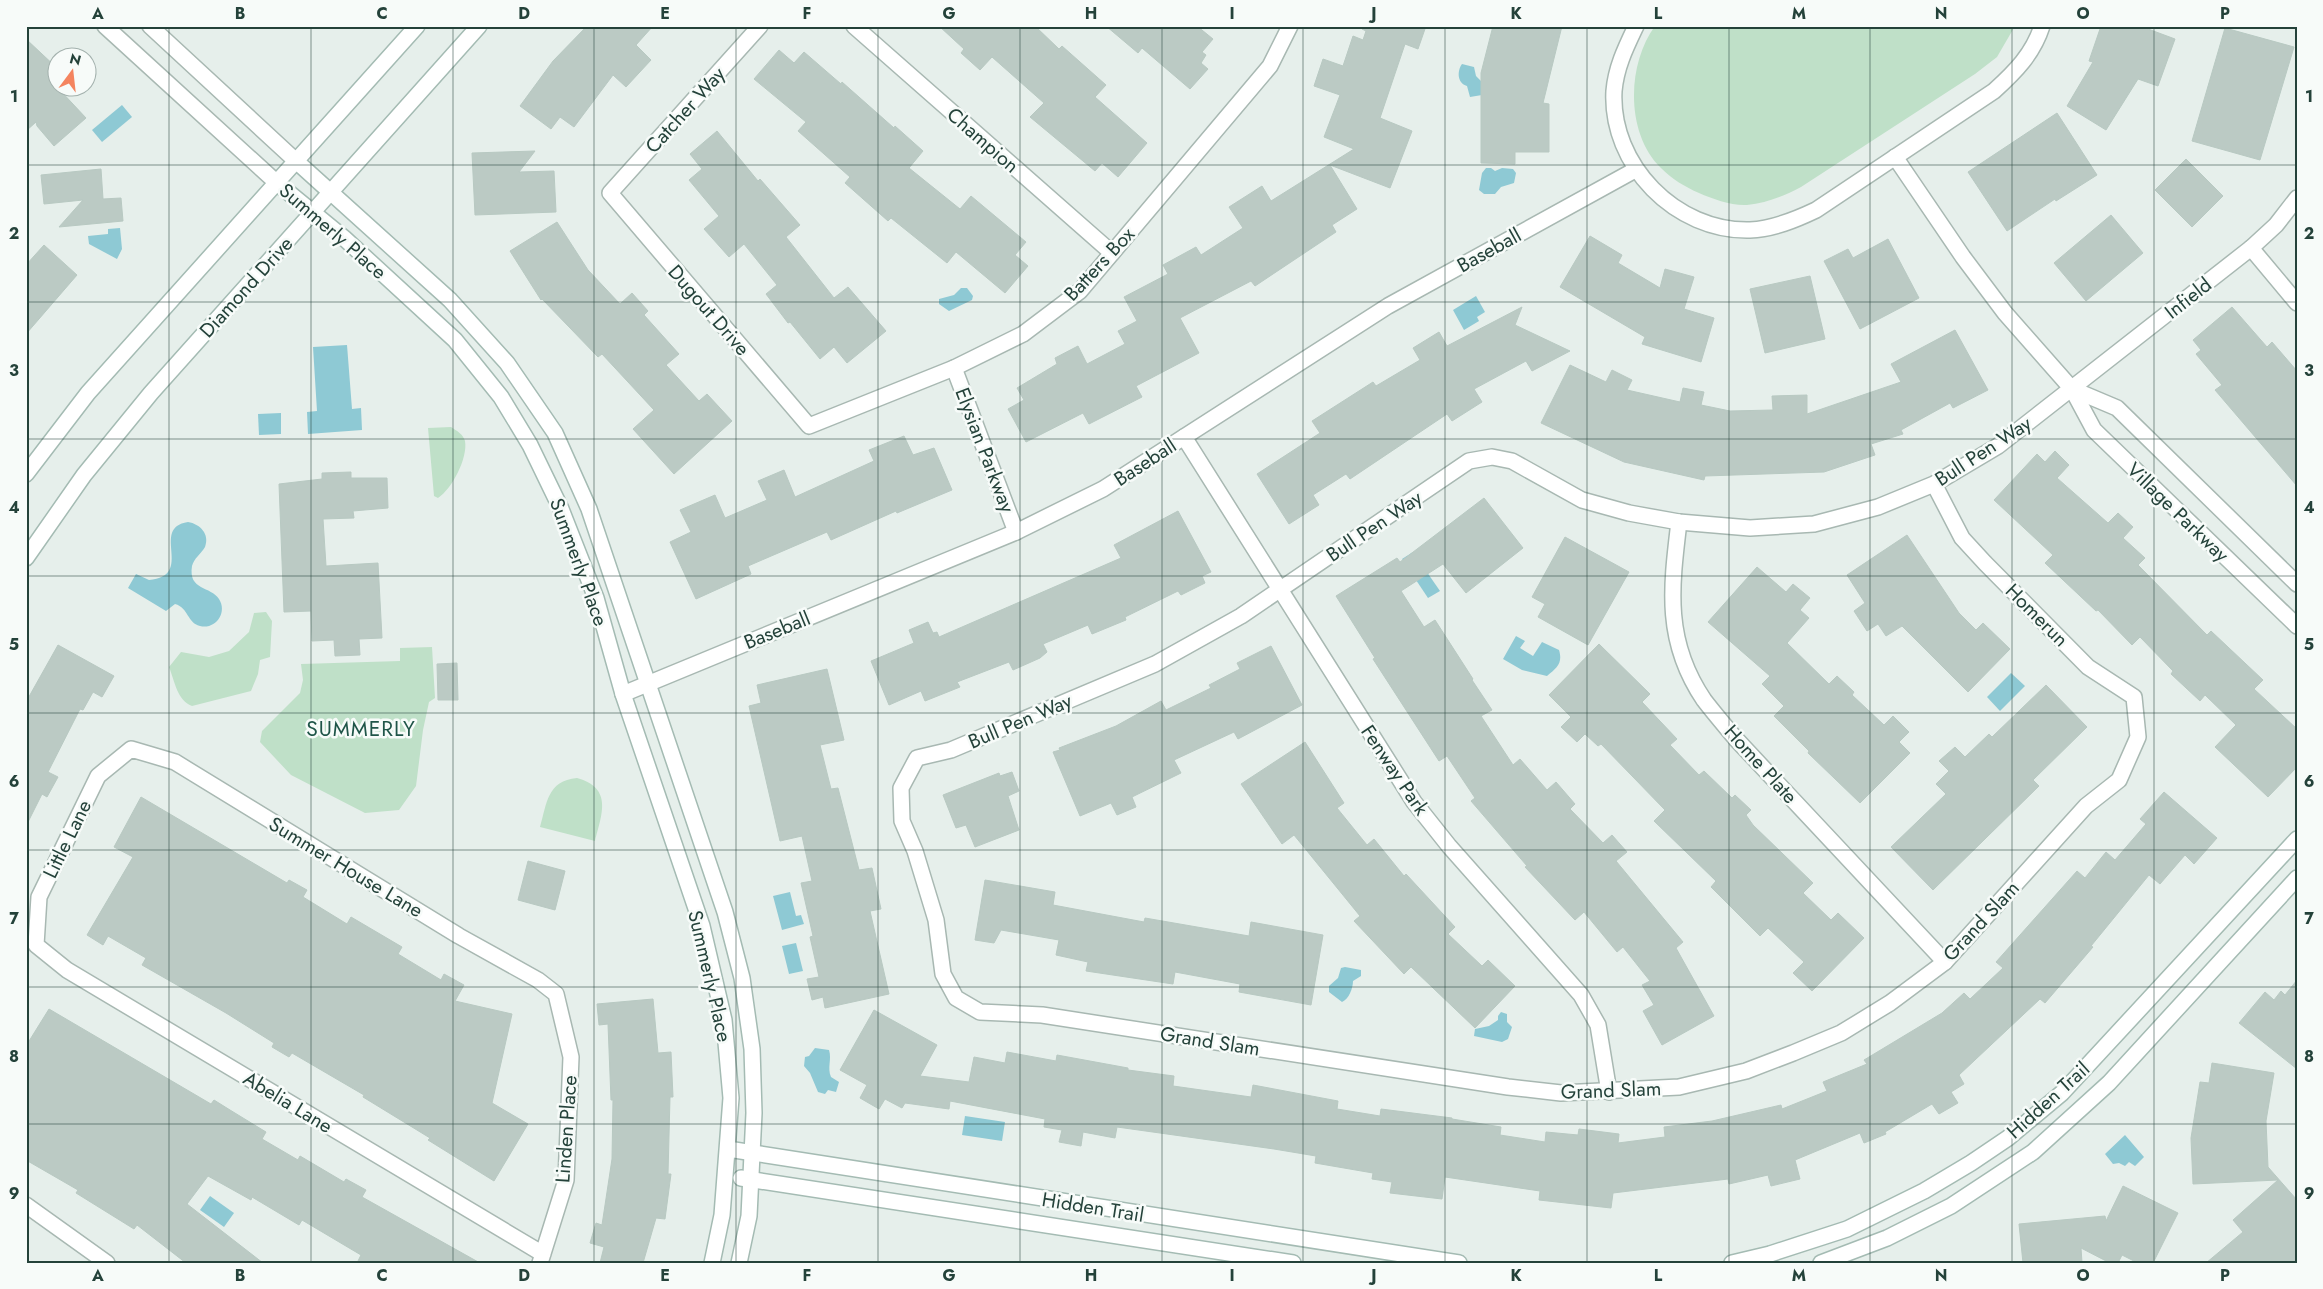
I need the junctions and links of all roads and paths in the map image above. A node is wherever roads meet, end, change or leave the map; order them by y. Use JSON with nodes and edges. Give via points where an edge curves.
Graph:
{"nodes":[{"id":1,"x":105,"y":26,"type":"edge"},
{"id":2,"x":150,"y":26,"type":"edge"},
{"id":3,"x":417,"y":26,"type":"edge"},
{"id":4,"x":479,"y":26,"type":"edge"},
{"id":5,"x":760,"y":26,"type":"edge"},
{"id":6,"x":854,"y":26,"type":"edge"},
{"id":7,"x":1636,"y":26,"type":"edge"},
{"id":8,"x":2042,"y":26,"type":"edge"},
{"id":9,"x":1289,"y":27,"type":"edge"},
{"id":10,"x":1895,"y":157,"type":"junction"},
{"id":11,"x":296,"y":161,"type":"junction"},
{"id":12,"x":1636,"y":170,"type":"junction"},
{"id":13,"x":277,"y":183,"type":"junction"},
{"id":14,"x":330,"y":192,"type":"junction"},
{"id":15,"x":610,"y":193,"type":"joint"},
{"id":16,"x":2297,"y":198,"type":"edge"},
{"id":17,"x":312,"y":212,"type":"junction"},
{"id":18,"x":2251,"y":248,"type":"junction"},
{"id":19,"x":1112,"y":253,"type":"junction"},
{"id":20,"x":2297,"y":303,"type":"edge"},
{"id":21,"x":954,"y":368,"type":"junction"},
{"id":22,"x":2072,"y":389,"type":"junction"},
{"id":23,"x":809,"y":426,"type":"joint"},
{"id":24,"x":1184,"y":437,"type":"junction"},
{"id":25,"x":26,"y":474,"type":"edge"},
{"id":26,"x":1934,"y":484,"type":"junction"},
{"id":27,"x":1679,"y":522,"type":"junction"},
{"id":28,"x":1016,"y":532,"type":"junction"},
{"id":29,"x":26,"y":558,"type":"edge"},
{"id":30,"x":2297,"y":584,"type":"edge"},
{"id":31,"x":1280,"y":590,"type":"junction"},
{"id":32,"x":2297,"y":626,"type":"edge"},
{"id":33,"x":648,"y":683,"type":"junction"},
{"id":34,"x":623,"y":694,"type":"junction"},
{"id":35,"x":2138,"y":737,"type":"joint"},
{"id":36,"x":131,"y":749,"type":"joint"},
{"id":37,"x":2297,"y":839,"type":"edge"},
{"id":38,"x":2297,"y":878,"type":"edge"},
{"id":39,"x":36,"y":945,"type":"joint"},
{"id":40,"x":1945,"y":962,"type":"junction"},
{"id":41,"x":556,"y":994,"type":"joint"},
{"id":42,"x":956,"y":998,"type":"joint"},
{"id":43,"x":1609,"y":1092,"type":"junction"},
{"id":44,"x":728,"y":1149,"type":"junction"},
{"id":45,"x":751,"y":1153,"type":"junction"},
{"id":46,"x":727,"y":1176,"type":"junction"},
{"id":47,"x":749,"y":1178,"type":"junction"},
{"id":48,"x":26,"y":1205,"type":"edge"},
{"id":49,"x":541,"y":1258,"type":"edge"},
{"id":50,"x":107,"y":1263,"type":"edge"},
{"id":51,"x":712,"y":1263,"type":"edge"},
{"id":52,"x":739,"y":1263,"type":"edge"},
{"id":53,"x":1293,"y":1263,"type":"edge"},
{"id":54,"x":1459,"y":1263,"type":"edge"},
{"id":55,"x":1732,"y":1263,"type":"edge"},
{"id":56,"x":1821,"y":1263,"type":"edge"}],
"edges":[{"from":1,"to":13,"type":"street","name":"Summerly Place"},
{"from":2,"to":11,"type":"street","name":"Summerly Place"},
{"from":3,"to":11,"type":"street"},
{"from":4,"to":14,"type":"street","name":"Diamond Drive"},
{"from":5,"to":15,"type":"street","name":"Catcher Way"},
{"from":6,"to":19,"type":"street","name":"Champion"},
{"from":7,"to":12,"type":"street","via":[[1622,54],[1614,91],[1618,133]]},
{"from":8,"to":10,"type":"street","via":[[2037,41],[2020,67],[1994,91]]},
{"from":9,"to":19,"type":"street","name":"Batters Box","via":[[1270,66]]},
{"from":10,"to":12,"type":"street","via":[[1816,210],[1785,224],[1751,230],[1722,228],[1692,218],[1658,196]]},
{"from":10,"to":22,"type":"street","name":"Village Parkway","via":[[2005,313]]},
{"from":11,"to":13,"type":"street"},
{"from":11,"to":14,"type":"street","name":"Summerly Place"},
{"from":12,"to":24,"type":"street","name":"Baseball","via":[[1388,306]]},
{"from":13,"to":17,"type":"street","name":"Summerly Place"},
{"from":13,"to":25,"type":"street","via":[[88,393]]},
{"from":14,"to":17,"type":"street","name":"Diamond Drive"},
{"from":14,"to":33,"type":"street","name":"Summerly Place","via":[[450,300],[507,364],[555,434],[590,509]]},
{"from":15,"to":23,"type":"street","name":"Dugout Drive"},
{"from":16,"to":18,"type":"street","name":"Infield","via":[[2276,225]]},
{"from":17,"to":29,"type":"street","name":"Diamond Drive","via":[[151,393],[84,474]]},
{"from":17,"to":34,"type":"street","name":"Summerly Place","via":[[455,340],[501,397],[562,509],[596,598]]},
{"from":18,"to":20,"type":"street"},
{"from":18,"to":22,"type":"street","name":"Infield"},
{"from":19,"to":21,"type":"street","name":"Batters Box","via":[[1080,291],[1023,334]]},
{"from":21,"to":23,"type":"street","name":"Batters Box"},
{"from":21,"to":28,"type":"street","name":"Elysian Parkway"},
{"from":22,"to":26,"type":"street","name":"Bull Pen Way","via":[[1998,446]]},
{"from":22,"to":30,"type":"street","name":"Village Parkway","via":[[2117,408]]},
{"from":22,"to":32,"type":"street","name":"Village Parkway","via":[[2094,430]]},
{"from":24,"to":28,"type":"street","name":"Baseball","via":[[1103,489]]},
{"from":24,"to":31,"type":"street","name":"Fenway Park"},
{"from":26,"to":27,"type":"street","name":"Bull Pen Way","via":[[1878,507],[1814,524],[1750,528]]},
{"from":26,"to":35,"type":"street","name":"Homerun","via":[[1962,538],[1985,564],[2088,666],[2134,697]]},
{"from":27,"to":31,"type":"street","name":"Bull Pen Way","via":[[1582,500],[1512,461],[1492,457],[1469,461]]},
{"from":27,"to":40,"type":"street","name":"Home Plate","via":[[1671,582],[1673,624],[1684,664],[1704,699],[1736,738]]},
{"from":28,"to":33,"type":"street","name":"Baseball"},
{"from":31,"to":42,"type":"street","name":"Bull Pen Way","via":[[1241,616],[1155,664],[951,750],[917,758],[901,788],[902,821],[915,851],[936,920],[942,974]]},
{"from":31,"to":43,"type":"street","name":"Fenway Park","via":[[1414,802],[1581,995],[1598,1025]]},
{"from":33,"to":34,"type":"street","name":"Baseball"},
{"from":33,"to":45,"type":"street","name":"Summerly Place","via":[[725,912],[742,978],[752,1049],[754,1112]]},
{"from":34,"to":44,"type":"street","name":"Summerly Place","via":[[702,926],[724,1020],[731,1098]]},
{"from":35,"to":40,"type":"street","name":"Grand Slam","via":[[2119,780],[2086,806]]},
{"from":36,"to":39,"type":"street","name":"Little Lane","via":[[98,776],[64,845],[39,897]]},
{"from":36,"to":41,"type":"street","name":"Summer House Lane","via":[[175,762],[459,936],[538,980]]},
{"from":37,"to":55,"type":"street","name":"Hidden Trail","via":[[2062,1093],[2008,1138],[1924,1191],[1847,1229]]},
{"from":38,"to":56,"type":"street","name":"Hidden Trail","via":[[2110,1083],[2033,1152],[1951,1206],[1887,1238]]},
{"from":39,"to":49,"type":"street","name":"Abelia Lane","via":[[66,970]]},
{"from":40,"to":43,"type":"street","name":"Grand Slam","via":[[1890,1004],[1841,1033],[1793,1054],[1746,1072],[1679,1088]]},
{"from":41,"to":49,"type":"street","name":"Linden Place","via":[[571,1057],[566,1180]]},
{"from":42,"to":43,"type":"street","name":"Grand Slam","via":[[980,1012],[1042,1014],[1561,1094]]},
{"from":44,"to":45,"type":"street","name":"Hidden Trail"},
{"from":44,"to":46,"type":"street","name":"Summerly Place"},
{"from":45,"to":47,"type":"street","name":"Summerly Place"},
{"from":45,"to":54,"type":"street","name":"Hidden Trail"},
{"from":46,"to":47,"type":"street","name":"Hidden Trail"},
{"from":46,"to":51,"type":"street","name":"Summerly Place"},
{"from":47,"to":52,"type":"street","name":"Summerly Place","via":[[749,1216]]},
{"from":47,"to":53,"type":"street","name":"Hidden Trail"},
{"from":48,"to":50,"type":"street"}]}
